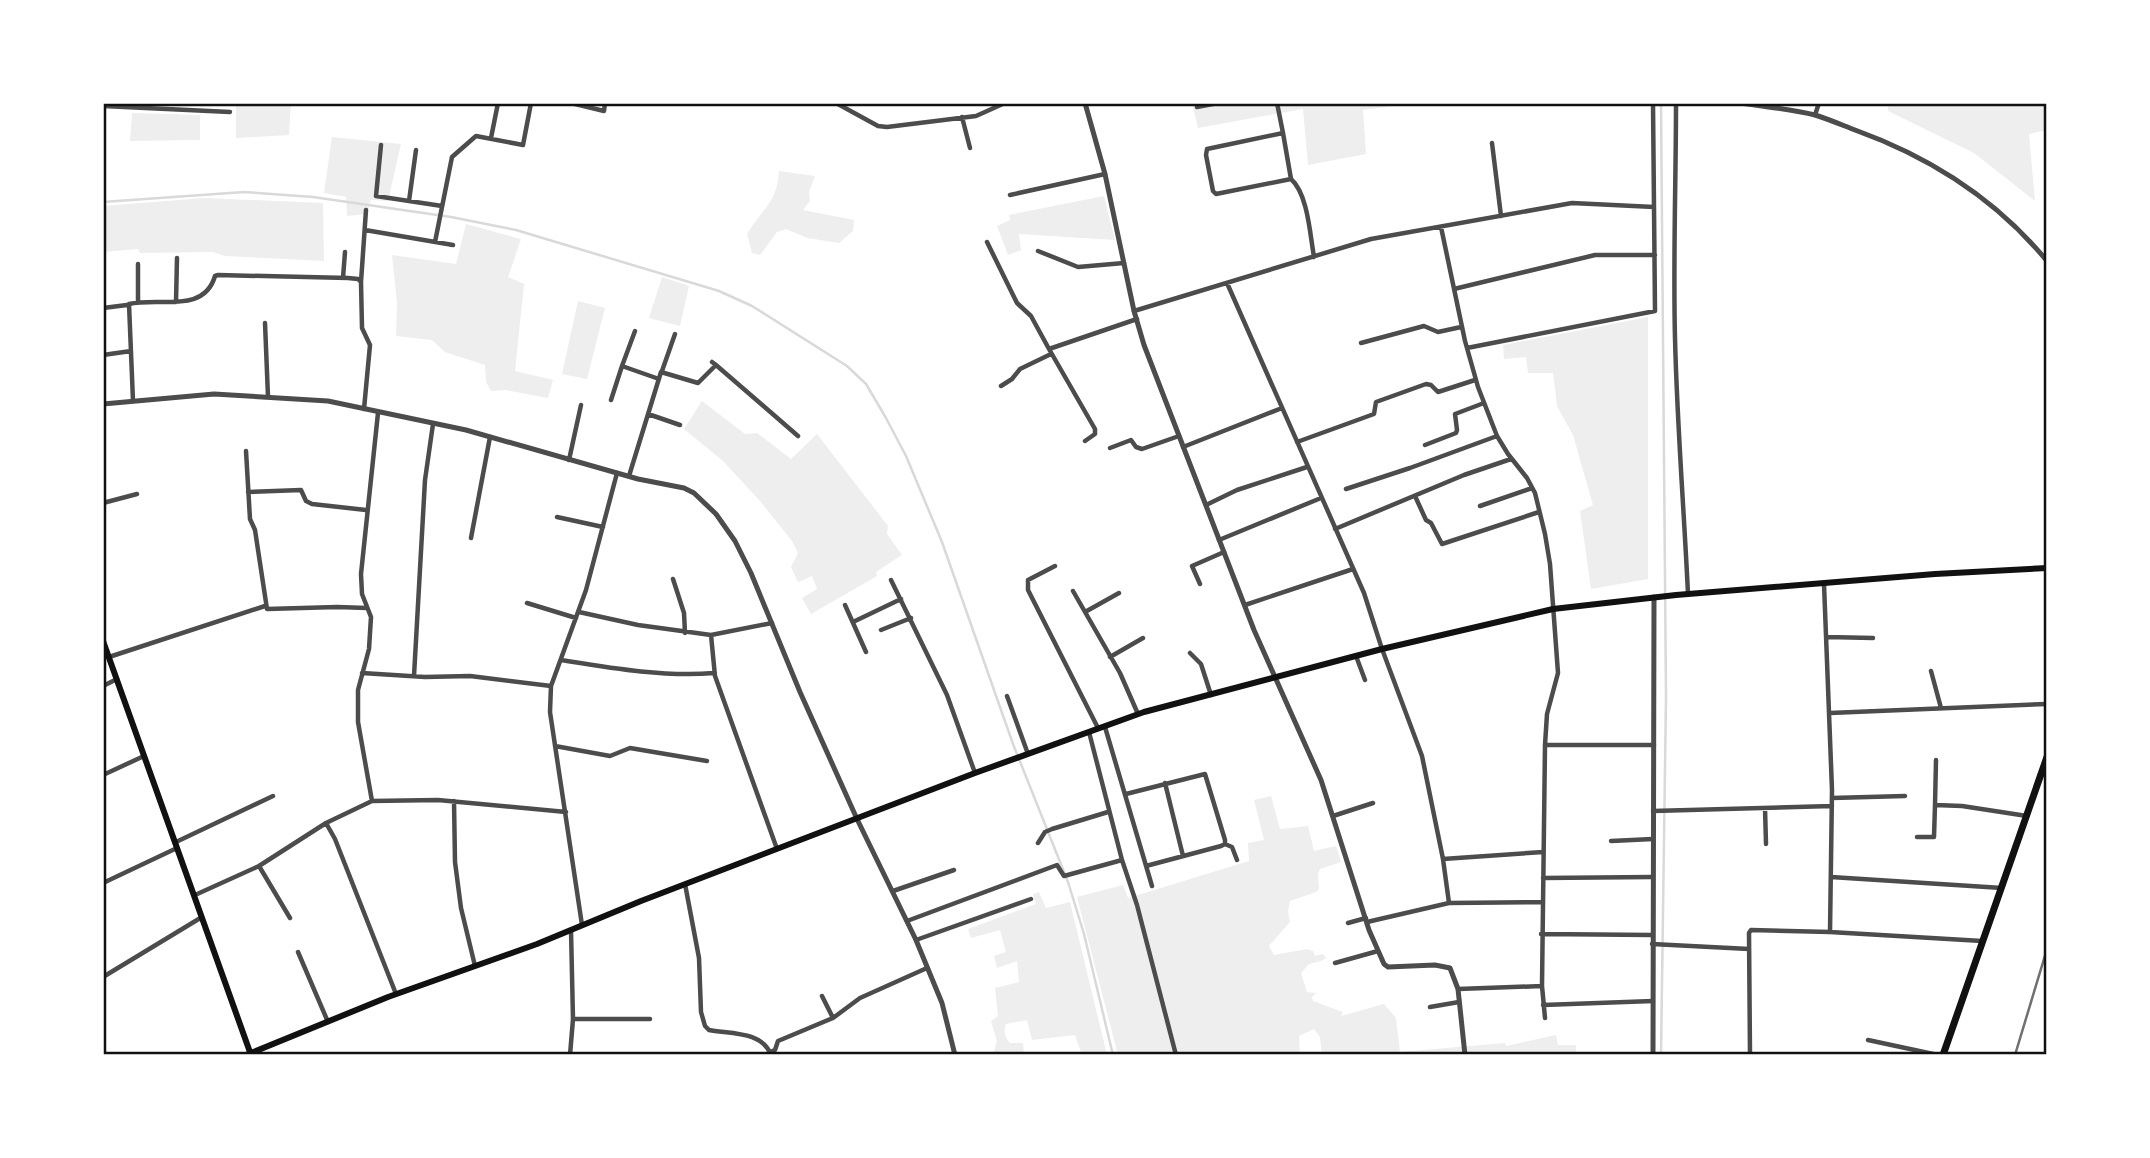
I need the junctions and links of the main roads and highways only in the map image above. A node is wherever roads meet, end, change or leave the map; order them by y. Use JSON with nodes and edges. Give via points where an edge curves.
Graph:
{"nodes":[{"id":1,"x":2047,"y":569,"type":"edge"},
{"id":2,"x":103,"y":641,"type":"edge"},
{"id":3,"x":2047,"y":757,"type":"edge"},
{"id":4,"x":249,"y":1054,"type":"edge"},
{"id":5,"x":1941,"y":1055,"type":"edge"}],
"edges":[{"from":1,"to":4,"type":"main road","via":[[1935,574],[1553,609],[1139,714],[396,994]]},
{"from":2,"to":4,"type":"main road"},
{"from":3,"to":5,"type":"highway"}]}
